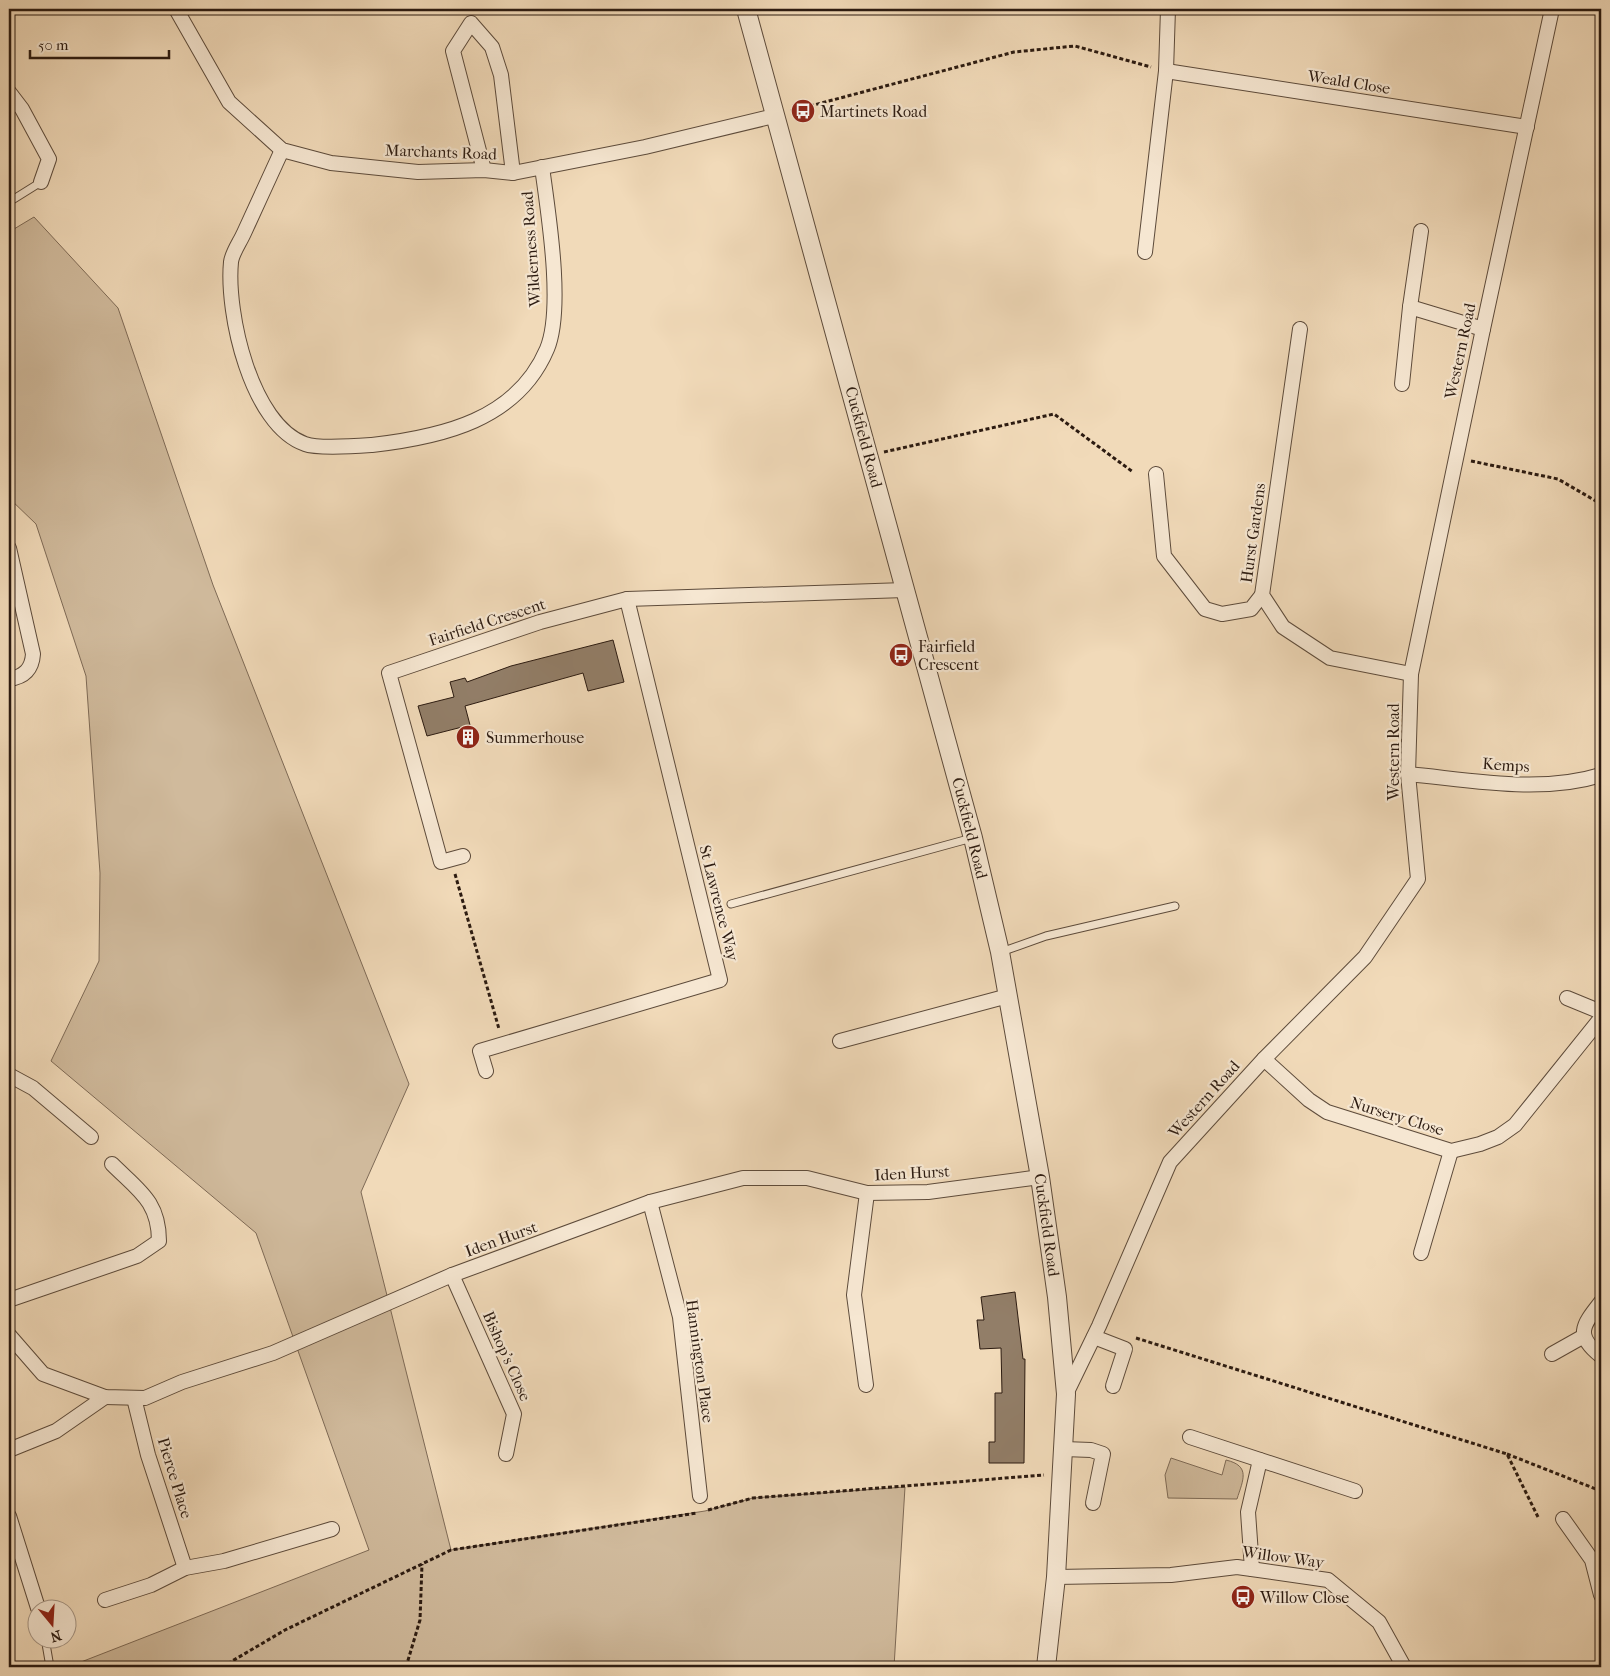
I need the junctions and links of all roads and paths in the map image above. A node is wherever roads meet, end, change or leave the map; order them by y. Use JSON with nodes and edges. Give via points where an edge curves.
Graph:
{"nodes":[{"id":1,"x":176,"y":9,"type":"edge"},
{"id":2,"x":746,"y":9,"type":"edge"},
{"id":3,"x":1168,"y":9,"type":"edge"},
{"id":4,"x":1552,"y":9,"type":"edge"},
{"id":5,"x":1166,"y":71,"type":"junction"},
{"id":6,"x":9,"y":92,"type":"edge"},
{"id":7,"x":774,"y":116,"type":"junction"},
{"id":8,"x":1527,"y":127,"type":"junction"},
{"id":9,"x":282,"y":150,"type":"junction"},
{"id":10,"x":542,"y":167,"type":"junction"},
{"id":11,"x":484,"y":170,"type":"junction"},
{"id":12,"x":512,"y":173,"type":"junction"},
{"id":13,"x":41,"y":182,"type":"joint"},
{"id":14,"x":9,"y":202,"type":"edge"},
{"id":15,"x":1421,"y":231,"type":"dead end"},
{"id":16,"x":1144,"y":252,"type":"dead end"},
{"id":17,"x":1410,"y":307,"type":"junction"},
{"id":18,"x":1300,"y":329,"type":"dead end"},
{"id":19,"x":1483,"y":329,"type":"junction"},
{"id":20,"x":1402,"y":384,"type":"dead end"},
{"id":21,"x":870,"y":455,"type":"junction"},
{"id":22,"x":1456,"y":458,"type":"junction"},
{"id":23,"x":1133,"y":472,"type":"dead end"},
{"id":24,"x":1156,"y":474,"type":"dead end"},
{"id":25,"x":1601,"y":504,"type":"edge"},
{"id":26,"x":9,"y":548,"type":"edge"},
{"id":27,"x":906,"y":590,"type":"junction"},
{"id":28,"x":1262,"y":596,"type":"junction"},
{"id":29,"x":627,"y":600,"type":"junction"},
{"id":30,"x":1411,"y":674,"type":"junction"},
{"id":31,"x":9,"y":679,"type":"edge"},
{"id":32,"x":1408,"y":774,"type":"junction"},
{"id":33,"x":1601,"y":775,"type":"edge"},
{"id":34,"x":973,"y":838,"type":"junction"},
{"id":35,"x":457,"y":857,"type":"joint"},
{"id":36,"x":731,"y":904,"type":"dead end"},
{"id":37,"x":1175,"y":906,"type":"dead end"},
{"id":38,"x":1000,"y":952,"type":"junction"},
{"id":39,"x":1008,"y":996,"type":"junction"},
{"id":40,"x":1567,"y":998,"type":"dead end"},
{"id":41,"x":1601,"y":1012,"type":"edge"},
{"id":42,"x":1601,"y":1018,"type":"edge"},
{"id":43,"x":840,"y":1041,"type":"dead end"},
{"id":44,"x":503,"y":1044,"type":"junction"},
{"id":45,"x":1264,"y":1059,"type":"junction"},
{"id":46,"x":486,"y":1071,"type":"dead end"},
{"id":47,"x":9,"y":1075,"type":"edge"},
{"id":48,"x":90,"y":1137,"type":"dead end"},
{"id":49,"x":1451,"y":1151,"type":"junction"},
{"id":50,"x":112,"y":1164,"type":"dead end"},
{"id":51,"x":1040,"y":1177,"type":"junction"},
{"id":52,"x":867,"y":1193,"type":"junction"},
{"id":53,"x":650,"y":1202,"type":"junction"},
{"id":54,"x":1422,"y":1253,"type":"dead end"},
{"id":55,"x":452,"y":1276,"type":"junction"},
{"id":56,"x":9,"y":1300,"type":"edge"},
{"id":57,"x":1601,"y":1302,"type":"edge"},
{"id":58,"x":9,"y":1335,"type":"edge"},
{"id":59,"x":1128,"y":1335,"type":"dead end"},
{"id":60,"x":1584,"y":1336,"type":"junction"},
{"id":61,"x":1094,"y":1337,"type":"junction"},
{"id":62,"x":1552,"y":1354,"type":"dead end"},
{"id":63,"x":1601,"y":1356,"type":"edge"},
{"id":64,"x":866,"y":1385,"type":"dead end"},
{"id":65,"x":1113,"y":1386,"type":"dead end"},
{"id":66,"x":1066,"y":1394,"type":"junction"},
{"id":67,"x":105,"y":1397,"type":"junction"},
{"id":68,"x":134,"y":1398,"type":"junction"},
{"id":69,"x":1190,"y":1437,"type":"dead end"},
{"id":70,"x":1064,"y":1449,"type":"junction"},
{"id":71,"x":9,"y":1450,"type":"edge"},
{"id":72,"x":506,"y":1454,"type":"dead end"},
{"id":73,"x":1506,"y":1454,"type":"junction"},
{"id":74,"x":1260,"y":1460,"type":"junction"},
{"id":75,"x":1062,"y":1474,"type":"junction"},
{"id":76,"x":1354,"y":1491,"type":"dead end"},
{"id":77,"x":1601,"y":1491,"type":"edge"},
{"id":78,"x":700,"y":1496,"type":"dead end"},
{"id":79,"x":1093,"y":1503,"type":"dead end"},
{"id":80,"x":9,"y":1516,"type":"edge"},
{"id":81,"x":1538,"y":1517,"type":"dead end"},
{"id":82,"x":1563,"y":1519,"type":"dead end"},
{"id":83,"x":332,"y":1528,"type":"dead end"},
{"id":84,"x":422,"y":1564,"type":"junction"},
{"id":85,"x":185,"y":1568,"type":"junction"},
{"id":86,"x":1252,"y":1570,"type":"junction"},
{"id":87,"x":1056,"y":1577,"type":"junction"},
{"id":88,"x":1601,"y":1595,"type":"edge"},
{"id":89,"x":35,"y":1598,"type":"edge"},
{"id":90,"x":105,"y":1600,"type":"dead end"},
{"id":91,"x":47,"y":1648,"type":"edge"},
{"id":92,"x":50,"y":1667,"type":"edge"},
{"id":93,"x":222,"y":1667,"type":"edge"},
{"id":94,"x":406,"y":1667,"type":"edge"},
{"id":95,"x":1046,"y":1667,"type":"edge"},
{"id":96,"x":1404,"y":1667,"type":"edge"}],
"edges":[{"from":1,"to":9,"type":"street","name":"Marchants Road","via":[[229,102]]},
{"from":2,"to":7,"type":"street","name":"Cuckfield Road"},
{"from":3,"to":5,"type":"street"},
{"from":4,"to":8,"type":"street","name":"Western Road"},
{"from":5,"to":7,"type":"path","via":[[1075,46],[1014,52]]},
{"from":5,"to":8,"type":"street","name":"Weald Close"},
{"from":5,"to":16,"type":"street"},
{"from":6,"to":13,"type":"street","via":[[22,109],[49,160]]},
{"from":7,"to":10,"type":"street","name":"Marchants Road","via":[[645,147]]},
{"from":7,"to":21,"type":"street","name":"Cuckfield Road"},
{"from":8,"to":19,"type":"street","name":"Western Road"},
{"from":9,"to":10,"type":"street","name":"Wilderness Road","via":[[231,260],[232,315],[256,393],[279,427],[305,445],[354,447],[404,441],[462,427],[499,408],[533,374],[548,347],[555,304]]},
{"from":9,"to":11,"type":"street","name":"Marchants Road","via":[[330,163],[408,171]]},
{"from":10,"to":12,"type":"street","name":"Marchants Road"},
{"from":11,"to":12,"type":"street","name":"Marchants Road"},
{"from":11,"to":12,"type":"street","via":[[454,50],[471,23],[492,47],[501,75]]},
{"from":13,"to":14,"type":"lane"},
{"from":15,"to":17,"type":"street"},
{"from":17,"to":19,"type":"street"},
{"from":17,"to":20,"type":"street"},
{"from":18,"to":28,"type":"street","name":"Hurst Gardens"},
{"from":19,"to":22,"type":"street","name":"Western Road"},
{"from":21,"to":23,"type":"path","via":[[1054,414]]},
{"from":21,"to":27,"type":"street","name":"Cuckfield Road"},
{"from":22,"to":25,"type":"path","via":[[1558,479]]},
{"from":22,"to":30,"type":"street","name":"Western Road"},
{"from":24,"to":28,"type":"street","via":[[1164,556],[1205,609],[1222,614],[1251,610]]},
{"from":26,"to":31,"type":"street","via":[[32,654],[32,666],[25,673]]},
{"from":27,"to":29,"type":"street","name":"Fairfield Crescent"},
{"from":27,"to":34,"type":"street","name":"Cuckfield Road"},
{"from":28,"to":30,"type":"street","name":"Hurst Gardens","via":[[1283,628],[1330,658]]},
{"from":29,"to":35,"type":"street","name":"Fairfield Crescent","via":[[558,617],[389,673],[441,862]]},
{"from":29,"to":44,"type":"street","name":"St Lawrence Way","via":[[720,980]]},
{"from":30,"to":32,"type":"street","name":"Western Road"},
{"from":32,"to":33,"type":"street","name":"Kemps","via":[[1528,785],[1580,782]]},
{"from":32,"to":45,"type":"street","name":"Western Road","via":[[1418,879],[1366,957]]},
{"from":34,"to":36,"type":"lane"},
{"from":34,"to":38,"type":"street","name":"Cuckfield Road"},
{"from":35,"to":44,"type":"path"},
{"from":37,"to":38,"type":"lane","via":[[1046,936]]},
{"from":38,"to":39,"type":"street","name":"Cuckfield Road"},
{"from":39,"to":43,"type":"street"},
{"from":39,"to":51,"type":"street","name":"Cuckfield Road"},
{"from":40,"to":41,"type":"street"},
{"from":42,"to":49,"type":"street","name":"Nursery Close","via":[[1516,1125],[1498,1138]]},
{"from":44,"to":46,"type":"street","name":"St Lawrence Way","via":[[480,1051]]},
{"from":45,"to":49,"type":"street","name":"Nursery Close","via":[[1327,1112]]},
{"from":45,"to":61,"type":"street","name":"Western Road","via":[[1170,1162]]},
{"from":47,"to":48,"type":"street","via":[[33,1088]]},
{"from":49,"to":54,"type":"street"},
{"from":50,"to":56,"type":"street","via":[[150,1202],[159,1222],[159,1241],[137,1256]]},
{"from":51,"to":52,"type":"street","name":"Iden Hurst","via":[[928,1192]]},
{"from":51,"to":66,"type":"street","name":"Cuckfield Road","via":[[1057,1297]]},
{"from":52,"to":53,"type":"street","name":"Iden Hurst","via":[[807,1178],[743,1178]]},
{"from":52,"to":64,"type":"street","via":[[854,1295]]},
{"from":53,"to":55,"type":"street","name":"Iden Hurst"},
{"from":53,"to":78,"type":"street","name":"Hannington Place","via":[[680,1317]]},
{"from":55,"to":68,"type":"street","name":"Iden Hurst","via":[[273,1353],[182,1382],[145,1398]]},
{"from":55,"to":72,"type":"street","name":"Bishop's Close","via":[[514,1414]]},
{"from":57,"to":60,"type":"street","via":[[1585,1324]]},
{"from":58,"to":67,"type":"street","name":"Iden Hurst","via":[[43,1374]]},
{"from":59,"to":73,"type":"path"},
{"from":60,"to":62,"type":"street"},
{"from":60,"to":63,"type":"street","via":[[1587,1344]]},
{"from":61,"to":65,"type":"street","via":[[1125,1349]]},
{"from":61,"to":66,"type":"street","name":"Western Road"},
{"from":66,"to":70,"type":"street","name":"Cuckfield Road"},
{"from":67,"to":68,"type":"street","name":"Iden Hurst"},
{"from":67,"to":71,"type":"street","via":[[56,1431]]},
{"from":68,"to":85,"type":"street","name":"Pierce Place","via":[[148,1455]]},
{"from":69,"to":74,"type":"street"},
{"from":70,"to":75,"type":"street","name":"Cuckfield Road"},
{"from":70,"to":79,"type":"street","via":[[1103,1454]]},
{"from":73,"to":77,"type":"path"},
{"from":73,"to":81,"type":"path"},
{"from":74,"to":76,"type":"street"},
{"from":74,"to":86,"type":"street","via":[[1248,1512]]},
{"from":75,"to":84,"type":"path","via":[[753,1498],[705,1511],[444,1553]]},
{"from":75,"to":87,"type":"street","name":"Cuckfield Road"},
{"from":80,"to":89,"type":"street"},
{"from":82,"to":88,"type":"street","via":[[1592,1560]]},
{"from":83,"to":85,"type":"street","via":[[224,1561]]},
{"from":84,"to":93,"type":"path","via":[[285,1630]]},
{"from":84,"to":94,"type":"path","via":[[420,1620]]},
{"from":85,"to":90,"type":"street","via":[[151,1585]]},
{"from":86,"to":87,"type":"street","name":"Willow Way","via":[[1237,1567],[1171,1575]]},
{"from":86,"to":96,"type":"street","name":"Willow Way","via":[[1328,1580],[1379,1622]]},
{"from":87,"to":95,"type":"street","name":"Cuckfield Road"},
{"from":91,"to":92,"type":"lane"}]}
